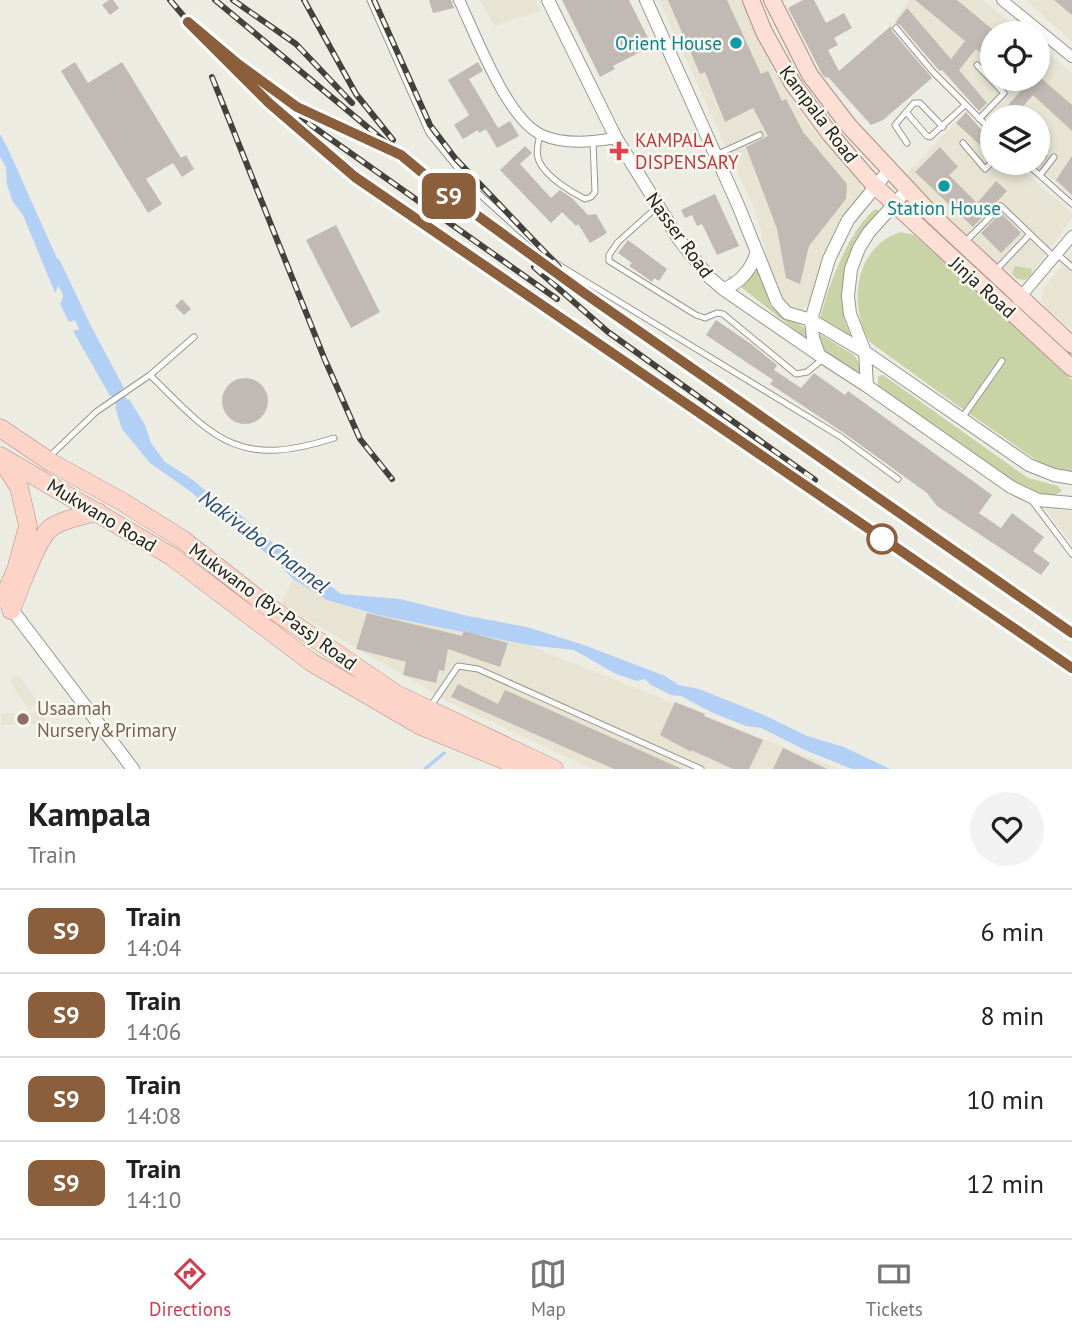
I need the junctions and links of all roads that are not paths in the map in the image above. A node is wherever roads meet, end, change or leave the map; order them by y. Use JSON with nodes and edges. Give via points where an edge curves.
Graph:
{"nodes":[{"id":1,"x":370,"y":0,"type":"edge"},
{"id":2,"x":459,"y":0,"type":"edge"},
{"id":3,"x":548,"y":0,"type":"edge"},
{"id":4,"x":646,"y":0,"type":"edge"},
{"id":5,"x":751,"y":0,"type":"edge"},
{"id":6,"x":1002,"y":0,"type":"edge"},
{"id":7,"x":773,"y":4,"type":"edge"},
{"id":8,"x":791,"y":15,"type":"dead end"},
{"id":9,"x":896,"y":28,"type":"dead end"},
{"id":10,"x":1072,"y":57,"type":"edge"},
{"id":11,"x":977,"y":65,"type":"dead end"},
{"id":12,"x":965,"y":105,"type":"junction"},
{"id":13,"x":906,"y":112,"type":"junction"},
{"id":14,"x":979,"y":119,"type":"joint"},
{"id":15,"x":943,"y":127,"type":"junction"},
{"id":16,"x":540,"y":134,"type":"junction"},
{"id":17,"x":760,"y":135,"type":"dead end"},
{"id":18,"x":616,"y":138,"type":"junction"},
{"id":19,"x":593,"y":142,"type":"junction"},
{"id":20,"x":907,"y":143,"type":"dead end"},
{"id":21,"x":962,"y":143,"type":"dead end"},
{"id":22,"x":716,"y":155,"type":"junction"},
{"id":23,"x":1054,"y":157,"type":"dead end"},
{"id":24,"x":1050,"y":162,"type":"edge"},
{"id":25,"x":980,"y":163,"type":"edge"},
{"id":26,"x":889,"y":170,"type":"junction"},
{"id":27,"x":1040,"y":175,"type":"edge"},
{"id":28,"x":875,"y":186,"type":"junction"},
{"id":29,"x":907,"y":190,"type":"junction"},
{"id":30,"x":1072,"y":204,"type":"edge"},
{"id":31,"x":894,"y":205,"type":"junction"},
{"id":32,"x":657,"y":207,"type":"junction"},
{"id":33,"x":1030,"y":234,"type":"junction"},
{"id":34,"x":1072,"y":236,"type":"edge"},
{"id":35,"x":963,"y":245,"type":"junction"},
{"id":36,"x":756,"y":254,"type":"junction"},
{"id":37,"x":1056,"y":256,"type":"junction"},
{"id":38,"x":1072,"y":267,"type":"edge"},
{"id":39,"x":994,"y":272,"type":"junction"},
{"id":40,"x":723,"y":289,"type":"junction"},
{"id":41,"x":1021,"y":296,"type":"junction"},
{"id":42,"x":1009,"y":311,"type":"junction"},
{"id":43,"x":811,"y":320,"type":"junction"},
{"id":44,"x":194,"y":337,"type":"dead end"},
{"id":45,"x":1072,"y":345,"type":"edge"},
{"id":46,"x":864,"y":352,"type":"junction"},
{"id":47,"x":821,"y":357,"type":"junction"},
{"id":48,"x":1002,"y":361,"type":"dead end"},
{"id":49,"x":1072,"y":368,"type":"edge"},
{"id":50,"x":150,"y":375,"type":"junction"},
{"id":51,"x":867,"y":386,"type":"junction"},
{"id":52,"x":962,"y":418,"type":"junction"},
{"id":53,"x":0,"y":428,"type":"edge"},
{"id":54,"x":334,"y":438,"type":"dead end"},
{"id":55,"x":0,"y":456,"type":"edge"},
{"id":56,"x":47,"y":459,"type":"junction"},
{"id":57,"x":1072,"y":478,"type":"edge"},
{"id":58,"x":898,"y":479,"type":"dead end"},
{"id":59,"x":1029,"y":497,"type":"junction"},
{"id":60,"x":1072,"y":503,"type":"edge"},
{"id":61,"x":99,"y":512,"type":"junction"},
{"id":62,"x":1072,"y":554,"type":"edge"},
{"id":63,"x":5,"y":601,"type":"edge"},
{"id":64,"x":429,"y":710,"type":"junction"},
{"id":65,"x":133,"y":769,"type":"edge"},
{"id":66,"x":526,"y":769,"type":"edge"},
{"id":67,"x":554,"y":769,"type":"edge"},
{"id":68,"x":701,"y":769,"type":"edge"}],
"edges":[{"from":1,"to":58,"type":"lane","via":[[429,133],[477,192],[539,249],[841,437]]},
{"from":2,"to":16,"type":"street","via":[[513,109]]},
{"from":3,"to":18,"type":"street","name":"Nasser Road"},
{"from":4,"to":22,"type":"street"},
{"from":5,"to":28,"type":"main road","name":"Kampala Road","via":[[793,84]]},
{"from":6,"to":10,"type":"street"},
{"from":7,"to":8,"type":"lane"},
{"from":7,"to":26,"type":"main road","name":"Kampala Road","via":[[838,114]]},
{"from":9,"to":12,"type":"lane"},
{"from":11,"to":14,"type":"lane","via":[[1004,93]]},
{"from":12,"to":14,"type":"lane"},
{"from":12,"to":15,"type":"lane"},
{"from":13,"to":15,"type":"lane","via":[[920,103]]},
{"from":13,"to":15,"type":"lane","via":[[927,136]]},
{"from":13,"to":20,"type":"lane","via":[[895,125]]},
{"from":16,"to":19,"type":"street"},
{"from":16,"to":19,"type":"lane","via":[[540,163],[585,200],[595,192]]},
{"from":17,"to":22,"type":"lane"},
{"from":18,"to":19,"type":"street"},
{"from":18,"to":32,"type":"street","name":"Nasser Road"},
{"from":21,"to":25,"type":"lane"},
{"from":22,"to":36,"type":"street"},
{"from":23,"to":24,"type":"lane"},
{"from":26,"to":28,"type":"street"},
{"from":26,"to":29,"type":"main road","name":"Kampala Road"},
{"from":27,"to":30,"type":"lane"},
{"from":28,"to":31,"type":"main road","name":"Kampala Road"},
{"from":28,"to":43,"type":"street","via":[[838,236]]},
{"from":29,"to":31,"type":"street"},
{"from":29,"to":35,"type":"main road","name":"Jinja Road"},
{"from":31,"to":42,"type":"main road","name":"Jinja Road"},
{"from":31,"to":46,"type":"street","via":[[869,232],[851,269],[850,314]]},
{"from":32,"to":40,"type":"street","name":"Nasser Road","via":[[693,258]]},
{"from":32,"to":47,"type":"lane","via":[[618,242],[609,261],[696,315],[723,314],[796,373],[807,372]]},
{"from":33,"to":35,"type":"lane","via":[[999,206]]},
{"from":33,"to":37,"type":"lane"},
{"from":33,"to":39,"type":"lane"},
{"from":34,"to":37,"type":"street"},
{"from":35,"to":39,"type":"main road","name":"Jinja Road"},
{"from":36,"to":40,"type":"street","via":[[751,267]]},
{"from":36,"to":43,"type":"street","via":[[782,308]]},
{"from":37,"to":38,"type":"lane"},
{"from":37,"to":41,"type":"street"},
{"from":39,"to":41,"type":"main road","name":"Jinja Road"},
{"from":40,"to":47,"type":"street","name":"Nasser Road"},
{"from":41,"to":42,"type":"street"},
{"from":41,"to":45,"type":"main road","name":"Jinja Road"},
{"from":42,"to":49,"type":"main road","name":"Jinja Road"},
{"from":43,"to":46,"type":"street"},
{"from":43,"to":47,"type":"street"},
{"from":44,"to":50,"type":"lane"},
{"from":46,"to":51,"type":"street"},
{"from":46,"to":52,"type":"street"},
{"from":47,"to":51,"type":"street","name":"Nasser Road"},
{"from":48,"to":52,"type":"lane"},
{"from":50,"to":54,"type":"lane","via":[[205,427],[238,447],[278,449]]},
{"from":50,"to":56,"type":"lane","via":[[88,418]]},
{"from":51,"to":59,"type":"street","name":"Nasser Road"},
{"from":52,"to":57,"type":"street","via":[[1029,465]]},
{"from":53,"to":56,"type":"highway","name":"Mukwano (By-Pass) Road"},
{"from":55,"to":61,"type":"highway","name":"Mukwano Road"},
{"from":55,"to":63,"type":"highway","via":[[19,486],[27,526]]},
{"from":56,"to":64,"type":"highway","name":"Mukwano (By-Pass) Road","via":[[182,539],[266,605],[396,694]]},
{"from":59,"to":60,"type":"street"},
{"from":59,"to":62,"type":"lane"},
{"from":61,"to":63,"type":"highway","via":[[49,528]]},
{"from":61,"to":66,"type":"highway","name":"Mukwano Road","via":[[171,556],[311,662],[421,726]]},
{"from":63,"to":65,"type":"street"},
{"from":64,"to":67,"type":"highway","name":"Mukwano (By-Pass) Road"},
{"from":64,"to":68,"type":"lane","via":[[458,666],[478,669]]}]}
